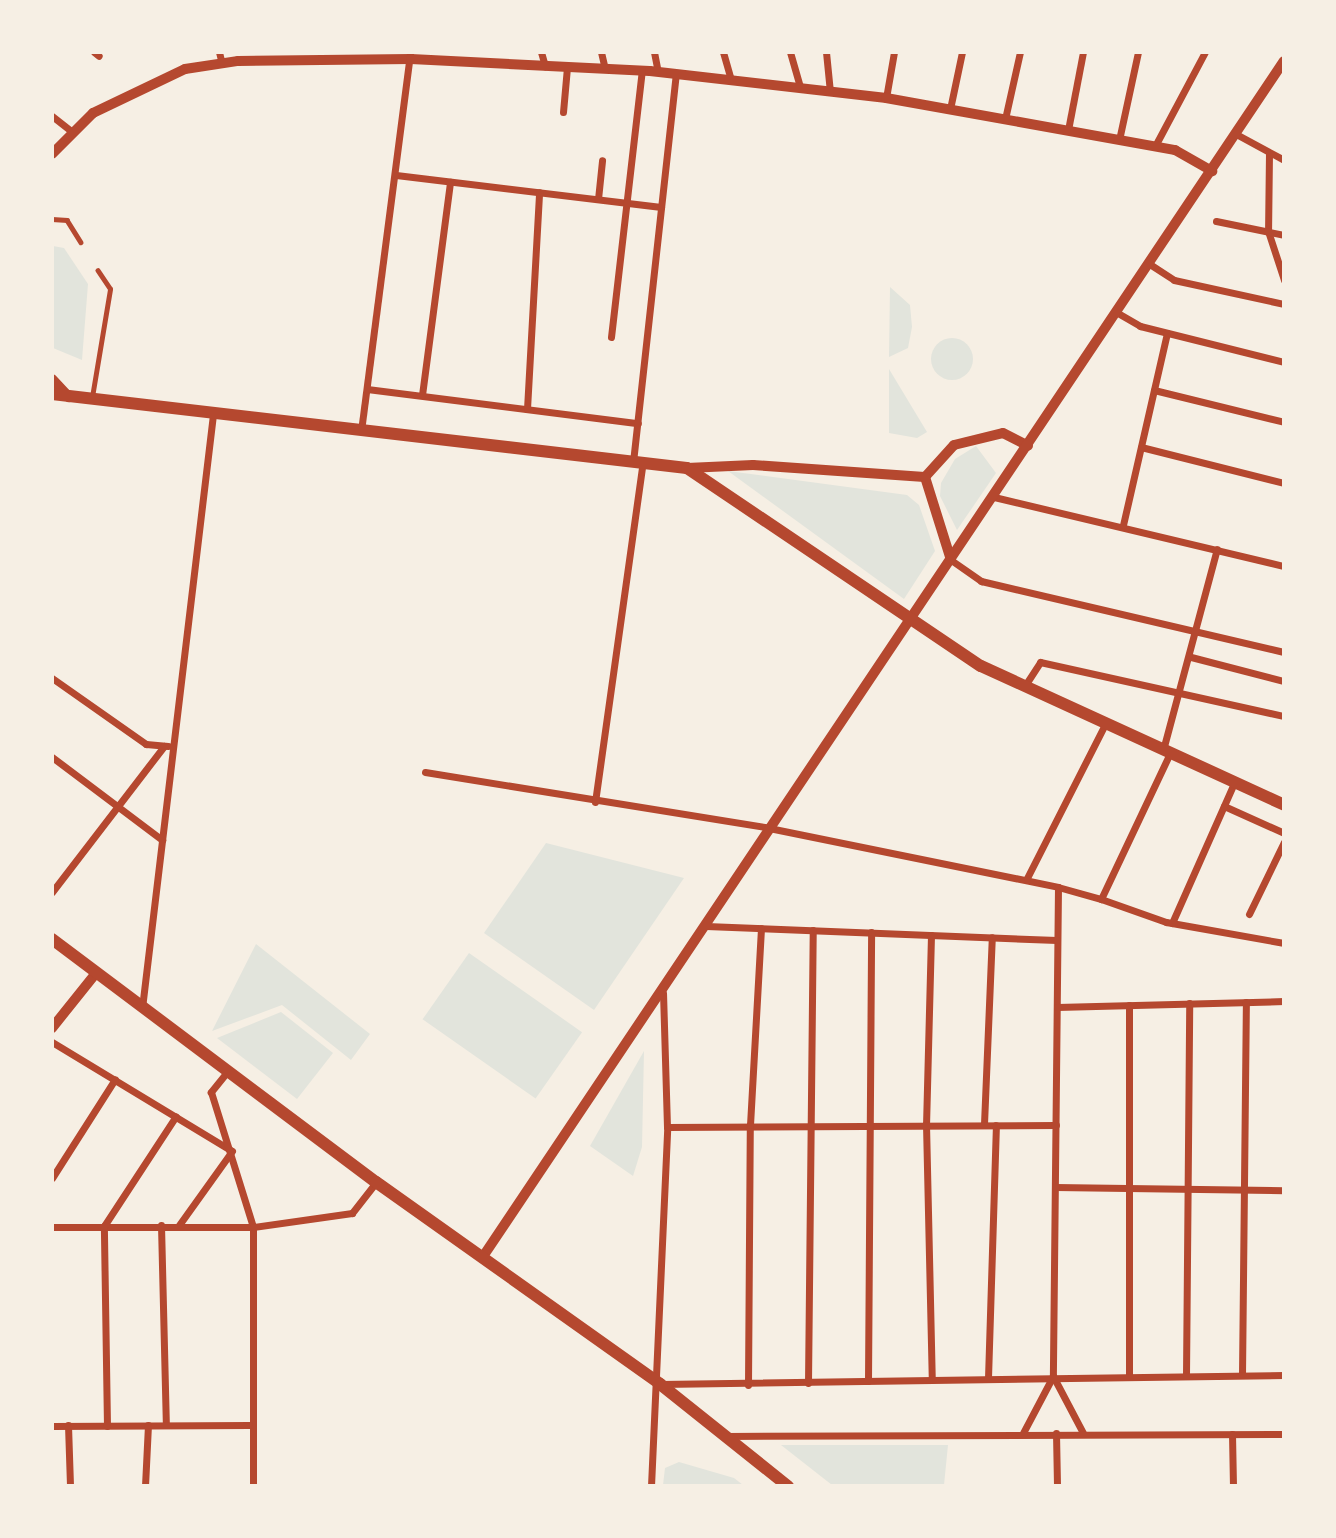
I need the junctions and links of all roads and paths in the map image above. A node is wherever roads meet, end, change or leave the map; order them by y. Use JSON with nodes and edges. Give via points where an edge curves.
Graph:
{"nodes":[{"id":1,"x":541,"y":52,"type":"edge"},
{"id":2,"x":601,"y":52,"type":"edge"},
{"id":3,"x":654,"y":52,"type":"edge"},
{"id":4,"x":723,"y":52,"type":"edge"},
{"id":5,"x":790,"y":52,"type":"edge"},
{"id":6,"x":826,"y":52,"type":"edge"},
{"id":7,"x":894,"y":52,"type":"edge"},
{"id":8,"x":962,"y":52,"type":"edge"},
{"id":9,"x":1020,"y":52,"type":"edge"},
{"id":10,"x":1083,"y":52,"type":"edge"},
{"id":11,"x":1138,"y":52,"type":"edge"},
{"id":12,"x":1205,"y":52,"type":"edge"},
{"id":13,"x":352,"y":56,"type":"edge"},
{"id":14,"x":411,"y":56,"type":"edge"},
{"id":15,"x":290,"y":57,"type":"edge"},
{"id":16,"x":221,"y":58,"type":"edge"},
{"id":17,"x":1283,"y":61,"type":"edge"},
{"id":18,"x":545,"y":66,"type":"junction"},
{"id":19,"x":567,"y":67,"type":"junction"},
{"id":20,"x":605,"y":69,"type":"junction"},
{"id":21,"x":642,"y":71,"type":"junction"},
{"id":22,"x":658,"y":72,"type":"junction"},
{"id":23,"x":676,"y":74,"type":"junction"},
{"id":24,"x":731,"y":80,"type":"junction"},
{"id":25,"x":800,"y":88,"type":"junction"},
{"id":26,"x":831,"y":92,"type":"junction"},
{"id":27,"x":886,"y":98,"type":"junction"},
{"id":28,"x":950,"y":109,"type":"junction"},
{"id":29,"x":563,"y":112,"type":"dead end"},
{"id":30,"x":52,"y":116,"type":"edge"},
{"id":31,"x":1005,"y":119,"type":"junction"},
{"id":32,"x":70,"y":130,"type":"junction"},
{"id":33,"x":1068,"y":130,"type":"junction"},
{"id":34,"x":1236,"y":135,"type":"junction"},
{"id":35,"x":1119,"y":140,"type":"junction"},
{"id":36,"x":1155,"y":146,"type":"junction"},
{"id":37,"x":1269,"y":153,"type":"junction"},
{"id":38,"x":52,"y":154,"type":"edge"},
{"id":39,"x":602,"y":160,"type":"dead end"},
{"id":40,"x":1283,"y":160,"type":"edge"},
{"id":41,"x":1212,"y":170,"type":"junction"},
{"id":42,"x":396,"y":175,"type":"junction"},
{"id":43,"x":450,"y":182,"type":"junction"},
{"id":44,"x":539,"y":192,"type":"junction"},
{"id":45,"x":598,"y":199,"type":"junction"},
{"id":46,"x":623,"y":202,"type":"junction"},
{"id":47,"x":662,"y":207,"type":"junction"},
{"id":48,"x":52,"y":219,"type":"edge"},
{"id":49,"x":1216,"y":221,"type":"dead end"},
{"id":50,"x":1268,"y":231,"type":"junction"},
{"id":51,"x":1283,"y":235,"type":"edge"},
{"id":52,"x":80,"y":242,"type":"dead end"},
{"id":53,"x":1147,"y":263,"type":"junction"},
{"id":54,"x":98,"y":271,"type":"dead end"},
{"id":55,"x":1283,"y":280,"type":"edge"},
{"id":56,"x":1283,"y":304,"type":"edge"},
{"id":57,"x":1116,"y":312,"type":"junction"},
{"id":58,"x":1167,"y":333,"type":"junction"},
{"id":59,"x":611,"y":337,"type":"dead end"},
{"id":60,"x":1283,"y":362,"type":"edge"},
{"id":61,"x":52,"y":379,"type":"edge"},
{"id":62,"x":367,"y":388,"type":"junction"},
{"id":63,"x":1154,"y":390,"type":"junction"},
{"id":64,"x":52,"y":394,"type":"edge"},
{"id":65,"x":422,"y":395,"type":"junction"},
{"id":66,"x":69,"y":397,"type":"junction"},
{"id":67,"x":91,"y":401,"type":"junction"},
{"id":68,"x":527,"y":409,"type":"junction"},
{"id":69,"x":213,"y":414,"type":"junction"},
{"id":70,"x":1283,"y":422,"type":"edge"},
{"id":71,"x":638,"y":423,"type":"junction"},
{"id":72,"x":361,"y":431,"type":"junction"},
{"id":73,"x":1028,"y":446,"type":"junction"},
{"id":74,"x":1141,"y":447,"type":"junction"},
{"id":75,"x":638,"y":462,"type":"junction"},
{"id":76,"x":687,"y":468,"type":"junction"},
{"id":77,"x":925,"y":477,"type":"junction"},
{"id":78,"x":1283,"y":483,"type":"edge"},
{"id":79,"x":994,"y":497,"type":"junction"},
{"id":80,"x":1123,"y":525,"type":"junction"},
{"id":81,"x":1217,"y":549,"type":"junction"},
{"id":82,"x":951,"y":560,"type":"junction"},
{"id":83,"x":1283,"y":566,"type":"edge"},
{"id":84,"x":908,"y":621,"type":"junction"},
{"id":85,"x":1198,"y":630,"type":"junction"},
{"id":86,"x":1283,"y":652,"type":"edge"},
{"id":87,"x":1191,"y":657,"type":"junction"},
{"id":88,"x":52,"y":678,"type":"edge"},
{"id":89,"x":1283,"y":681,"type":"edge"},
{"id":90,"x":1024,"y":687,"type":"junction"},
{"id":91,"x":1183,"y":693,"type":"junction"},
{"id":92,"x":1283,"y":716,"type":"edge"},
{"id":93,"x":1105,"y":724,"type":"junction"},
{"id":94,"x":164,"y":746,"type":"junction"},
{"id":95,"x":175,"y":747,"type":"junction"},
{"id":96,"x":1166,"y":752,"type":"junction"},
{"id":97,"x":56,"y":760,"type":"edge"},
{"id":98,"x":52,"y":771,"type":"edge"},
{"id":99,"x":425,"y":772,"type":"dead end"},
{"id":100,"x":1234,"y":783,"type":"junction"},
{"id":101,"x":595,"y":802,"type":"junction"},
{"id":102,"x":1283,"y":805,"type":"edge"},
{"id":103,"x":1224,"y":806,"type":"junction"},
{"id":104,"x":120,"y":808,"type":"junction"},
{"id":105,"x":769,"y":828,"type":"junction"},
{"id":106,"x":1283,"y":833,"type":"edge"},
{"id":107,"x":162,"y":840,"type":"junction"},
{"id":108,"x":1283,"y":842,"type":"edge"},
{"id":109,"x":1027,"y":878,"type":"junction"},
{"id":110,"x":1058,"y":886,"type":"junction"},
{"id":111,"x":52,"y":892,"type":"edge"},
{"id":112,"x":1101,"y":899,"type":"junction"},
{"id":113,"x":1249,"y":915,"type":"dead end"},
{"id":114,"x":1172,"y":923,"type":"junction"},
{"id":115,"x":706,"y":926,"type":"junction"},
{"id":116,"x":761,"y":928,"type":"junction"},
{"id":117,"x":813,"y":930,"type":"junction"},
{"id":118,"x":872,"y":933,"type":"junction"},
{"id":119,"x":931,"y":935,"type":"junction"},
{"id":120,"x":992,"y":937,"type":"junction"},
{"id":121,"x":52,"y":939,"type":"edge"},
{"id":122,"x":1057,"y":940,"type":"junction"},
{"id":123,"x":1283,"y":943,"type":"edge"},
{"id":124,"x":96,"y":973,"type":"junction"},
{"id":125,"x":663,"y":993,"type":"junction"},
{"id":126,"x":1283,"y":1001,"type":"edge"},
{"id":127,"x":1246,"y":1002,"type":"junction"},
{"id":128,"x":1189,"y":1003,"type":"junction"},
{"id":129,"x":1129,"y":1005,"type":"junction"},
{"id":130,"x":1057,"y":1007,"type":"junction"},
{"id":131,"x":142,"y":1009,"type":"junction"},
{"id":132,"x":52,"y":1028,"type":"edge"},
{"id":133,"x":52,"y":1042,"type":"edge"},
{"id":134,"x":227,"y":1072,"type":"junction"},
{"id":135,"x":115,"y":1079,"type":"junction"},
{"id":136,"x":176,"y":1116,"type":"junction"},
{"id":137,"x":807,"y":1123,"type":"junction"},
{"id":138,"x":867,"y":1123,"type":"junction"},
{"id":139,"x":926,"y":1124,"type":"junction"},
{"id":140,"x":984,"y":1124,"type":"junction"},
{"id":141,"x":750,"y":1125,"type":"junction"},
{"id":142,"x":996,"y":1125,"type":"junction"},
{"id":143,"x":1056,"y":1125,"type":"junction"},
{"id":144,"x":667,"y":1127,"type":"junction"},
{"id":145,"x":232,"y":1151,"type":"junction"},
{"id":146,"x":52,"y":1178,"type":"edge"},
{"id":147,"x":376,"y":1182,"type":"junction"},
{"id":148,"x":1055,"y":1187,"type":"junction"},
{"id":149,"x":1128,"y":1188,"type":"junction"},
{"id":150,"x":1186,"y":1189,"type":"junction"},
{"id":151,"x":1246,"y":1190,"type":"junction"},
{"id":152,"x":1283,"y":1190,"type":"edge"},
{"id":153,"x":161,"y":1225,"type":"junction"},
{"id":154,"x":179,"y":1225,"type":"junction"},
{"id":155,"x":104,"y":1226,"type":"junction"},
{"id":156,"x":52,"y":1227,"type":"edge"},
{"id":157,"x":253,"y":1227,"type":"junction"},
{"id":158,"x":484,"y":1255,"type":"junction"},
{"id":159,"x":1129,"y":1375,"type":"junction"},
{"id":160,"x":1186,"y":1375,"type":"junction"},
{"id":161,"x":1242,"y":1375,"type":"junction"},
{"id":162,"x":1283,"y":1375,"type":"edge"},
{"id":163,"x":1053,"y":1376,"type":"junction"},
{"id":164,"x":988,"y":1378,"type":"junction"},
{"id":165,"x":932,"y":1379,"type":"junction"},
{"id":166,"x":868,"y":1381,"type":"junction"},
{"id":167,"x":808,"y":1383,"type":"junction"},
{"id":168,"x":660,"y":1384,"type":"junction"},
{"id":169,"x":748,"y":1385,"type":"junction"},
{"id":170,"x":148,"y":1425,"type":"junction"},
{"id":171,"x":166,"y":1425,"type":"junction"},
{"id":172,"x":249,"y":1425,"type":"junction"},
{"id":173,"x":52,"y":1426,"type":"edge"},
{"id":174,"x":68,"y":1426,"type":"junction"},
{"id":175,"x":107,"y":1426,"type":"junction"},
{"id":176,"x":1023,"y":1433,"type":"junction"},
{"id":177,"x":1056,"y":1433,"type":"junction"},
{"id":178,"x":1083,"y":1433,"type":"junction"},
{"id":179,"x":1232,"y":1434,"type":"junction"},
{"id":180,"x":1283,"y":1434,"type":"edge"},
{"id":181,"x":726,"y":1436,"type":"junction"},
{"id":182,"x":70,"y":1486,"type":"edge"},
{"id":183,"x":145,"y":1486,"type":"edge"},
{"id":184,"x":253,"y":1486,"type":"edge"},
{"id":185,"x":651,"y":1486,"type":"edge"},
{"id":186,"x":788,"y":1486,"type":"edge"},
{"id":187,"x":1057,"y":1486,"type":"edge"},
{"id":188,"x":1233,"y":1486,"type":"edge"}],
"edges":[{"from":1,"to":18,"type":"street"},
{"from":2,"to":20,"type":"street"},
{"from":3,"to":22,"type":"street"},
{"from":4,"to":24,"type":"street"},
{"from":5,"to":25,"type":"street"},
{"from":6,"to":26,"type":"street"},
{"from":7,"to":27,"type":"street"},
{"from":8,"to":28,"type":"street"},
{"from":9,"to":31,"type":"street"},
{"from":10,"to":33,"type":"street"},
{"from":11,"to":35,"type":"street"},
{"from":12,"to":36,"type":"street"},
{"from":13,"to":14,"type":"street"},
{"from":13,"to":15,"type":"street"},
{"from":14,"to":18,"type":"street"},
{"from":14,"to":42,"type":"street"},
{"from":15,"to":16,"type":"street"},
{"from":16,"to":32,"type":"street","via":[[133,91]]},
{"from":17,"to":34,"type":"street"},
{"from":18,"to":19,"type":"street"},
{"from":19,"to":20,"type":"street"},
{"from":19,"to":29,"type":"street"},
{"from":20,"to":21,"type":"street"},
{"from":21,"to":22,"type":"street"},
{"from":21,"to":46,"type":"street"},
{"from":22,"to":23,"type":"street"},
{"from":23,"to":24,"type":"street"},
{"from":23,"to":47,"type":"street"},
{"from":24,"to":25,"type":"street"},
{"from":25,"to":26,"type":"street"},
{"from":26,"to":27,"type":"street"},
{"from":27,"to":28,"type":"street"},
{"from":28,"to":31,"type":"street"},
{"from":30,"to":32,"type":"street"},
{"from":31,"to":33,"type":"street"},
{"from":32,"to":38,"type":"street"},
{"from":33,"to":35,"type":"street"},
{"from":34,"to":37,"type":"street"},
{"from":34,"to":41,"type":"street"},
{"from":35,"to":36,"type":"street"},
{"from":36,"to":41,"type":"street"},
{"from":37,"to":40,"type":"street"},
{"from":37,"to":50,"type":"street"},
{"from":39,"to":45,"type":"street"},
{"from":41,"to":53,"type":"street"},
{"from":42,"to":43,"type":"street"},
{"from":42,"to":62,"type":"street"},
{"from":43,"to":44,"type":"street"},
{"from":43,"to":65,"type":"street"},
{"from":44,"to":45,"type":"street"},
{"from":44,"to":68,"type":"street"},
{"from":45,"to":46,"type":"street"},
{"from":46,"to":47,"type":"street"},
{"from":46,"to":59,"type":"street"},
{"from":47,"to":71,"type":"street"},
{"from":48,"to":52,"type":"lane","via":[[66,220]]},
{"from":49,"to":50,"type":"street"},
{"from":50,"to":51,"type":"street"},
{"from":50,"to":55,"type":"street"},
{"from":53,"to":56,"type":"street","via":[[1174,280]]},
{"from":53,"to":57,"type":"street"},
{"from":54,"to":67,"type":"lane","via":[[110,289]]},
{"from":57,"to":58,"type":"street"},
{"from":57,"to":73,"type":"street"},
{"from":58,"to":60,"type":"street"},
{"from":58,"to":63,"type":"street"},
{"from":61,"to":66,"type":"street"},
{"from":62,"to":65,"type":"street"},
{"from":62,"to":72,"type":"street"},
{"from":63,"to":70,"type":"street"},
{"from":63,"to":74,"type":"street"},
{"from":64,"to":66,"type":"main road"},
{"from":65,"to":68,"type":"street"},
{"from":66,"to":67,"type":"main road"},
{"from":67,"to":69,"type":"main road"},
{"from":68,"to":71,"type":"street"},
{"from":69,"to":72,"type":"main road"},
{"from":69,"to":95,"type":"street"},
{"from":71,"to":75,"type":"street"},
{"from":72,"to":75,"type":"main road"},
{"from":73,"to":77,"type":"street","via":[[1003,433],[954,445]]},
{"from":73,"to":79,"type":"street"},
{"from":74,"to":78,"type":"street"},
{"from":74,"to":80,"type":"street"},
{"from":75,"to":76,"type":"main road"},
{"from":75,"to":101,"type":"street"},
{"from":76,"to":77,"type":"street","via":[[753,465]]},
{"from":76,"to":84,"type":"main road"},
{"from":77,"to":82,"type":"street"},
{"from":79,"to":80,"type":"street"},
{"from":79,"to":82,"type":"street"},
{"from":80,"to":81,"type":"street"},
{"from":81,"to":83,"type":"street"},
{"from":81,"to":85,"type":"street"},
{"from":82,"to":84,"type":"street"},
{"from":82,"to":85,"type":"street","via":[[981,581]]},
{"from":84,"to":90,"type":"main road"},
{"from":84,"to":105,"type":"street"},
{"from":85,"to":86,"type":"street"},
{"from":85,"to":87,"type":"street"},
{"from":87,"to":89,"type":"street"},
{"from":87,"to":91,"type":"street"},
{"from":88,"to":94,"type":"street","via":[[146,744]]},
{"from":90,"to":91,"type":"street","via":[[1040,662]]},
{"from":90,"to":93,"type":"main road"},
{"from":91,"to":92,"type":"street"},
{"from":91,"to":96,"type":"street"},
{"from":93,"to":96,"type":"main road"},
{"from":93,"to":109,"type":"street"},
{"from":94,"to":95,"type":"street"},
{"from":94,"to":104,"type":"street"},
{"from":95,"to":107,"type":"street"},
{"from":96,"to":100,"type":"main road"},
{"from":96,"to":112,"type":"street"},
{"from":97,"to":98,"type":"street"},
{"from":97,"to":104,"type":"street"},
{"from":99,"to":101,"type":"street"},
{"from":100,"to":102,"type":"main road"},
{"from":100,"to":103,"type":"street"},
{"from":101,"to":105,"type":"street"},
{"from":103,"to":106,"type":"street"},
{"from":103,"to":114,"type":"street"},
{"from":104,"to":107,"type":"street"},
{"from":104,"to":111,"type":"street"},
{"from":105,"to":109,"type":"street"},
{"from":105,"to":115,"type":"street"},
{"from":107,"to":131,"type":"street"},
{"from":108,"to":113,"type":"street"},
{"from":109,"to":110,"type":"street"},
{"from":110,"to":112,"type":"street"},
{"from":110,"to":122,"type":"street"},
{"from":112,"to":114,"type":"street"},
{"from":114,"to":123,"type":"street"},
{"from":115,"to":116,"type":"street"},
{"from":115,"to":125,"type":"street"},
{"from":116,"to":117,"type":"street"},
{"from":116,"to":141,"type":"street"},
{"from":117,"to":118,"type":"street"},
{"from":117,"to":137,"type":"street"},
{"from":118,"to":119,"type":"street"},
{"from":118,"to":138,"type":"street"},
{"from":119,"to":120,"type":"street"},
{"from":119,"to":139,"type":"street"},
{"from":120,"to":122,"type":"street"},
{"from":120,"to":140,"type":"street"},
{"from":121,"to":124,"type":"main road"},
{"from":122,"to":130,"type":"street"},
{"from":124,"to":131,"type":"main road"},
{"from":124,"to":132,"type":"street"},
{"from":125,"to":144,"type":"street"},
{"from":125,"to":158,"type":"street"},
{"from":126,"to":127,"type":"street"},
{"from":127,"to":128,"type":"street"},
{"from":127,"to":151,"type":"street"},
{"from":128,"to":129,"type":"street"},
{"from":128,"to":150,"type":"street"},
{"from":129,"to":130,"type":"street"},
{"from":129,"to":149,"type":"street"},
{"from":130,"to":143,"type":"street"},
{"from":131,"to":134,"type":"main road"},
{"from":133,"to":135,"type":"street"},
{"from":134,"to":145,"type":"street","via":[[211,1092]]},
{"from":134,"to":147,"type":"main road"},
{"from":135,"to":136,"type":"street"},
{"from":135,"to":146,"type":"street"},
{"from":136,"to":145,"type":"street"},
{"from":136,"to":155,"type":"street"},
{"from":137,"to":138,"type":"street"},
{"from":137,"to":141,"type":"street"},
{"from":137,"to":167,"type":"street"},
{"from":138,"to":139,"type":"street"},
{"from":138,"to":166,"type":"street"},
{"from":139,"to":140,"type":"street"},
{"from":139,"to":165,"type":"street"},
{"from":140,"to":142,"type":"street"},
{"from":141,"to":144,"type":"street"},
{"from":141,"to":169,"type":"street"},
{"from":142,"to":143,"type":"street"},
{"from":142,"to":164,"type":"street"},
{"from":143,"to":148,"type":"street"},
{"from":144,"to":168,"type":"street"},
{"from":145,"to":154,"type":"street"},
{"from":145,"to":157,"type":"street"},
{"from":147,"to":157,"type":"street","via":[[352,1213]]},
{"from":147,"to":158,"type":"main road"},
{"from":148,"to":149,"type":"street"},
{"from":148,"to":163,"type":"street"},
{"from":149,"to":150,"type":"street"},
{"from":149,"to":159,"type":"street"},
{"from":150,"to":151,"type":"street"},
{"from":150,"to":160,"type":"street"},
{"from":151,"to":152,"type":"street"},
{"from":151,"to":161,"type":"street"},
{"from":153,"to":154,"type":"street"},
{"from":153,"to":155,"type":"street"},
{"from":153,"to":171,"type":"street"},
{"from":154,"to":157,"type":"street"},
{"from":155,"to":156,"type":"street"},
{"from":155,"to":175,"type":"street"},
{"from":157,"to":172,"type":"street"},
{"from":158,"to":168,"type":"main road"},
{"from":159,"to":160,"type":"street"},
{"from":159,"to":163,"type":"street"},
{"from":160,"to":161,"type":"street"},
{"from":161,"to":162,"type":"street"},
{"from":163,"to":164,"type":"street"},
{"from":163,"to":176,"type":"street"},
{"from":163,"to":178,"type":"street"},
{"from":164,"to":165,"type":"street"},
{"from":165,"to":166,"type":"street"},
{"from":166,"to":167,"type":"street"},
{"from":167,"to":169,"type":"street"},
{"from":168,"to":169,"type":"street"},
{"from":168,"to":181,"type":"main road"},
{"from":168,"to":185,"type":"street"},
{"from":170,"to":171,"type":"street"},
{"from":170,"to":175,"type":"street"},
{"from":170,"to":183,"type":"street"},
{"from":171,"to":172,"type":"street"},
{"from":172,"to":184,"type":"street"},
{"from":173,"to":174,"type":"street"},
{"from":174,"to":175,"type":"street"},
{"from":174,"to":182,"type":"street"},
{"from":176,"to":177,"type":"street"},
{"from":176,"to":181,"type":"street"},
{"from":177,"to":178,"type":"street"},
{"from":177,"to":187,"type":"street"},
{"from":178,"to":179,"type":"street"},
{"from":179,"to":180,"type":"street"},
{"from":179,"to":188,"type":"street"},
{"from":181,"to":186,"type":"main road"}]}
